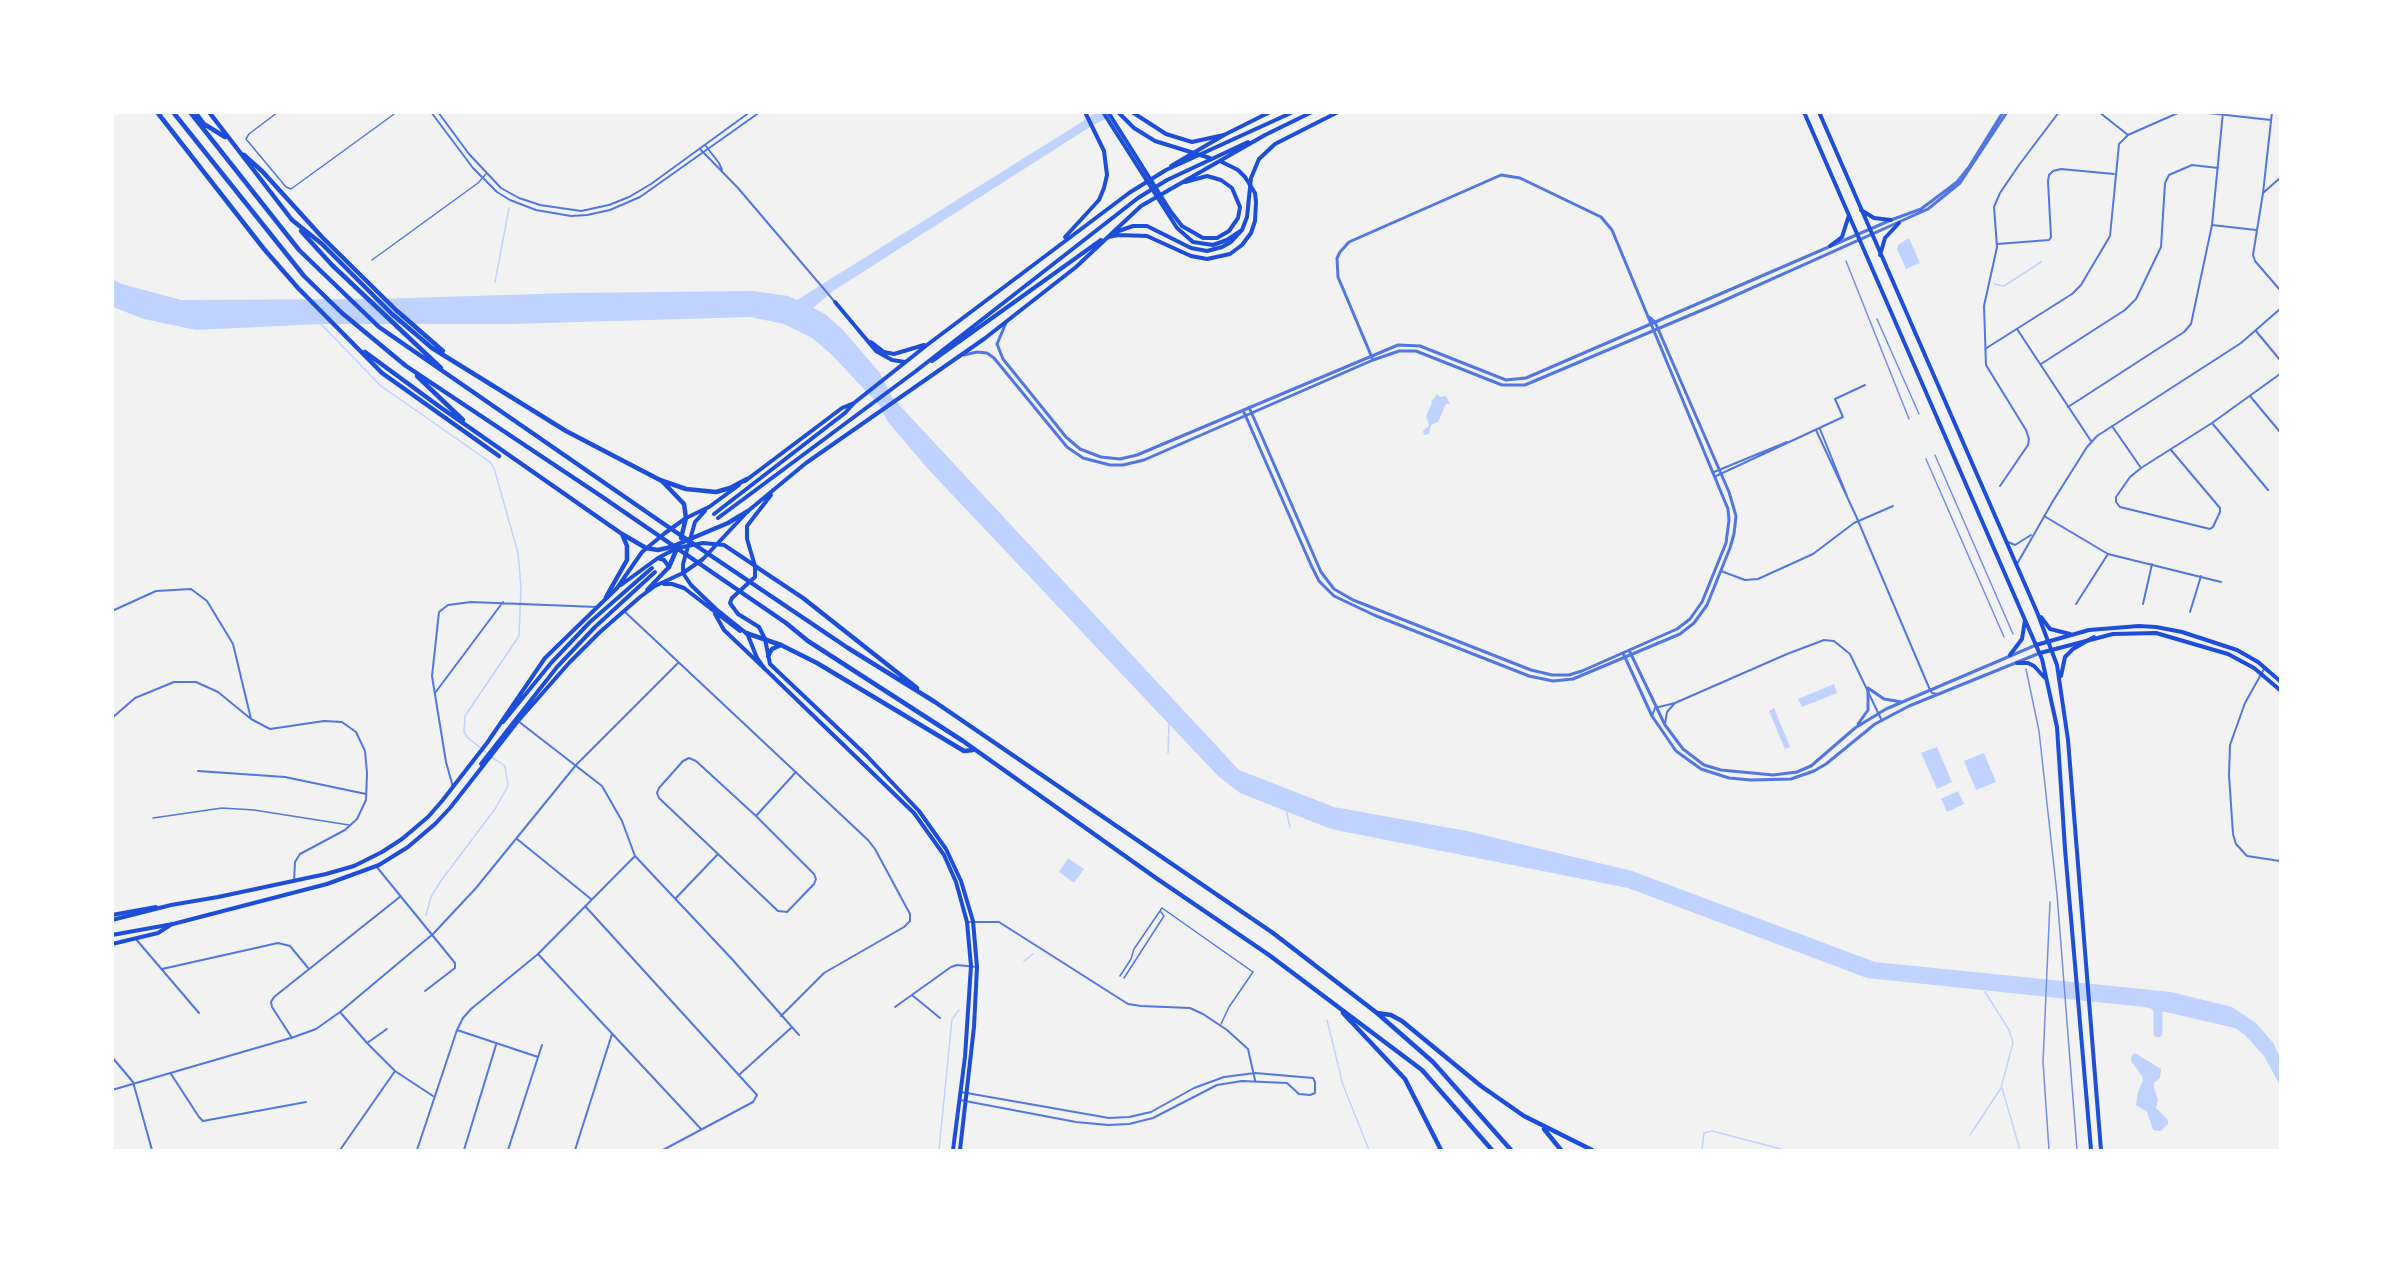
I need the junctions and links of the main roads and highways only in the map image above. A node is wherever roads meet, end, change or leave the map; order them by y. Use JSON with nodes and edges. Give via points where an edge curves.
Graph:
{"nodes":[{"id":1,"x":157,"y":112,"type":"edge"},
{"id":2,"x":173,"y":112,"type":"edge"},
{"id":3,"x":190,"y":112,"type":"edge"},
{"id":4,"x":195,"y":112,"type":"edge"},
{"id":5,"x":209,"y":112,"type":"edge"},
{"id":6,"x":1103,"y":112,"type":"edge"},
{"id":7,"x":1108,"y":112,"type":"edge"},
{"id":8,"x":1118,"y":112,"type":"edge"},
{"id":9,"x":1132,"y":112,"type":"edge"},
{"id":10,"x":1270,"y":112,"type":"edge"},
{"id":11,"x":1293,"y":112,"type":"edge"},
{"id":12,"x":1312,"y":112,"type":"edge"},
{"id":13,"x":1338,"y":112,"type":"edge"},
{"id":14,"x":1804,"y":112,"type":"edge"},
{"id":15,"x":1819,"y":112,"type":"edge"},
{"id":16,"x":1085,"y":113,"type":"edge"},
{"id":17,"x":1224,"y":135,"type":"junction"},
{"id":18,"x":1265,"y":135,"type":"junction"},
{"id":19,"x":1166,"y":170,"type":"junction"},
{"id":20,"x":1177,"y":184,"type":"junction"},
{"id":21,"x":1860,"y":209,"type":"junction"},
{"id":22,"x":1169,"y":214,"type":"junction"},
{"id":23,"x":1849,"y":214,"type":"junction"},
{"id":24,"x":292,"y":220,"type":"junction"},
{"id":25,"x":1891,"y":220,"type":"road end"},
{"id":26,"x":1899,"y":223,"type":"road end"},
{"id":27,"x":1242,"y":230,"type":"junction"},
{"id":28,"x":1107,"y":236,"type":"junction"},
{"id":29,"x":1060,"y":243,"type":"junction"},
{"id":30,"x":1830,"y":246,"type":"road end"},
{"id":31,"x":1880,"y":256,"type":"junction"},
{"id":32,"x":340,"y":257,"type":"junction"},
{"id":33,"x":834,"y":300,"type":"road end"},
{"id":34,"x":863,"y":336,"type":"junction"},
{"id":35,"x":351,"y":341,"type":"junction"},
{"id":36,"x":927,"y":345,"type":"junction"},
{"id":37,"x":905,"y":362,"type":"junction"},
{"id":38,"x":406,"y":366,"type":"junction"},
{"id":39,"x":916,"y":371,"type":"junction"},
{"id":40,"x":454,"y":380,"type":"junction"},
{"id":41,"x":854,"y":403,"type":"junction"},
{"id":42,"x":472,"y":428,"type":"junction"},
{"id":43,"x":499,"y":456,"type":"dead end"},
{"id":44,"x":747,"y":479,"type":"junction"},
{"id":45,"x":660,"y":480,"type":"junction"},
{"id":46,"x":775,"y":489,"type":"junction"},
{"id":47,"x":709,"y":507,"type":"junction"},
{"id":48,"x":748,"y":511,"type":"junction"},
{"id":49,"x":714,"y":514,"type":"dead end"},
{"id":50,"x":686,"y":518,"type":"junction"},
{"id":51,"x":718,"y":518,"type":"dead end"},
{"id":52,"x":622,"y":534,"type":"junction"},
{"id":53,"x":690,"y":539,"type":"junction"},
{"id":54,"x":719,"y":544,"type":"junction"},
{"id":55,"x":678,"y":546,"type":"junction"},
{"id":56,"x":687,"y":546,"type":"junction"},
{"id":57,"x":646,"y":548,"type":"junction"},
{"id":58,"x":658,"y":558,"type":"junction"},
{"id":59,"x":755,"y":566,"type":"junction"},
{"id":60,"x":669,"y":567,"type":"junction"},
{"id":61,"x":683,"y":573,"type":"junction"},
{"id":62,"x":655,"y":586,"type":"junction"},
{"id":63,"x":617,"y":588,"type":"junction"},
{"id":64,"x":606,"y":597,"type":"junction"},
{"id":65,"x":640,"y":597,"type":"junction"},
{"id":66,"x":2037,"y":612,"type":"junction"},
{"id":67,"x":715,"y":613,"type":"junction"},
{"id":68,"x":2025,"y":619,"type":"junction"},
{"id":69,"x":746,"y":633,"type":"junction"},
{"id":70,"x":2070,"y":634,"type":"junction"},
{"id":71,"x":2094,"y":637,"type":"junction"},
{"id":72,"x":765,"y":639,"type":"junction"},
{"id":73,"x":2047,"y":641,"type":"junction"},
{"id":74,"x":781,"y":645,"type":"junction"},
{"id":75,"x":2036,"y":645,"type":"junction"},
{"id":76,"x":2051,"y":650,"type":"junction"},
{"id":77,"x":2040,"y":653,"type":"junction"},
{"id":78,"x":2010,"y":655,"type":"road end"},
{"id":79,"x":768,"y":656,"type":"junction"},
{"id":80,"x":2017,"y":663,"type":"road end"},
{"id":81,"x":764,"y":668,"type":"junction"},
{"id":82,"x":2061,"y":679,"type":"junction"},
{"id":83,"x":2047,"y":681,"type":"junction"},
{"id":84,"x":2280,"y":681,"type":"edge"},
{"id":85,"x":2280,"y":690,"type":"edge"},
{"id":86,"x":935,"y":702,"type":"junction"},
{"id":87,"x":487,"y":743,"type":"junction"},
{"id":88,"x":973,"y":750,"type":"junction"},
{"id":89,"x":490,"y":755,"type":"junction"},
{"id":90,"x":171,"y":905,"type":"junction"},
{"id":91,"x":112,"y":915,"type":"edge"},
{"id":92,"x":112,"y":920,"type":"edge"},
{"id":93,"x":173,"y":924,"type":"junction"},
{"id":94,"x":112,"y":935,"type":"edge"},
{"id":95,"x":112,"y":944,"type":"edge"},
{"id":96,"x":1331,"y":1000,"type":"junction"},
{"id":97,"x":1377,"y":1013,"type":"junction"},
{"id":98,"x":963,"y":1093,"type":"junction"},
{"id":99,"x":1540,"y":1125,"type":"junction"},
{"id":100,"x":953,"y":1150,"type":"edge"},
{"id":101,"x":960,"y":1150,"type":"edge"},
{"id":102,"x":1440,"y":1150,"type":"edge"},
{"id":103,"x":1492,"y":1150,"type":"edge"},
{"id":104,"x":1510,"y":1150,"type":"edge"},
{"id":105,"x":1561,"y":1150,"type":"edge"},
{"id":106,"x":1592,"y":1150,"type":"edge"},
{"id":107,"x":2091,"y":1150,"type":"edge"},
{"id":108,"x":2101,"y":1150,"type":"edge"}],
"edges":[{"from":1,"to":35,"type":"highway","via":[[298,288]]},
{"from":2,"to":38,"type":"highway","via":[[309,281]]},
{"from":3,"to":40,"type":"highway","via":[[287,236],[324,276],[402,345]]},
{"from":4,"to":32,"type":"highway","via":[[204,124],[223,135],[262,171]]},
{"from":5,"to":24,"type":"highway"},
{"from":6,"to":22,"type":"main road"},
{"from":7,"to":22,"type":"main road"},
{"from":8,"to":39,"type":"main road","via":[[1155,141],[1222,162],[1245,177],[1255,194],[1257,210],[1251,233],[1242,245],[1230,254],[1206,259],[1135,234],[1107,238]]},
{"from":9,"to":17,"type":"main road","via":[[1178,139],[1192,142]]},
{"from":10,"to":17,"type":"main road"},
{"from":11,"to":19,"type":"main road"},
{"from":12,"to":18,"type":"main road"},
{"from":13,"to":27,"type":"main road","via":[[1275,144],[1258,159]]},
{"from":14,"to":23,"type":"main road"},
{"from":15,"to":21,"type":"main road"},
{"from":16,"to":29,"type":"main road","via":[[1104,151],[1104,188],[1089,212]]},
{"from":17,"to":19,"type":"main road"},
{"from":18,"to":20,"type":"main road"},
{"from":18,"to":39,"type":"main road","via":[[1167,180],[1138,198]]},
{"from":19,"to":29,"type":"main road"},
{"from":20,"to":22,"type":"main road","via":[[1207,176],[1221,180],[1235,193],[1240,207],[1238,218],[1223,235],[1203,238]]},
{"from":20,"to":28,"type":"main road","via":[[1141,206]]},
{"from":21,"to":25,"type":"main road","via":[[1874,218]]},
{"from":21,"to":31,"type":"main road"},
{"from":22,"to":27,"type":"main road","via":[[1188,239],[1200,244],[1219,244]]},
{"from":23,"to":30,"type":"main road","via":[[1842,237]]},
{"from":23,"to":68,"type":"main road"},
{"from":24,"to":32,"type":"highway"},
{"from":24,"to":40,"type":"highway","via":[[332,265]]},
{"from":26,"to":31,"type":"main road","via":[[1885,238]]},
{"from":27,"to":28,"type":"main road","via":[[1231,242],[1207,251],[1191,248],[1147,226],[1125,227]]},
{"from":28,"to":46,"type":"main road","via":[[1076,267],[962,356],[814,457]]},
{"from":29,"to":36,"type":"main road"},
{"from":31,"to":66,"type":"main road"},
{"from":32,"to":45,"type":"highway","via":[[448,357],[566,431]]},
{"from":33,"to":34,"type":"main road"},
{"from":34,"to":36,"type":"main road","via":[[884,352],[894,354]]},
{"from":34,"to":37,"type":"main road","via":[[882,355]]},
{"from":35,"to":42,"type":"highway"},
{"from":35,"to":43,"type":"highway","via":[[391,381]]},
{"from":36,"to":37,"type":"main road"},
{"from":37,"to":41,"type":"main road"},
{"from":38,"to":42,"type":"highway"},
{"from":38,"to":88,"type":"highway"},
{"from":39,"to":51,"type":"main road"},
{"from":40,"to":86,"type":"highway","via":[[848,648]]},
{"from":41,"to":44,"type":"main road"},
{"from":41,"to":49,"type":"main road"},
{"from":42,"to":52,"type":"highway"},
{"from":44,"to":45,"type":"highway","via":[[711,492]]},
{"from":44,"to":47,"type":"main road"},
{"from":45,"to":50,"type":"highway","via":[[684,504]]},
{"from":46,"to":48,"type":"main road"},
{"from":46,"to":59,"type":"main road","via":[[747,526]]},
{"from":47,"to":50,"type":"main road"},
{"from":47,"to":53,"type":"main road","via":[[695,522]]},
{"from":48,"to":53,"type":"highway"},
{"from":48,"to":54,"type":"main road"},
{"from":50,"to":55,"type":"highway"},
{"from":50,"to":57,"type":"main road"},
{"from":52,"to":57,"type":"highway"},
{"from":52,"to":64,"type":"highway","via":[[627,560]]},
{"from":53,"to":55,"type":"highway"},
{"from":53,"to":56,"type":"main road"},
{"from":54,"to":56,"type":"main road"},
{"from":54,"to":59,"type":"main road"},
{"from":54,"to":61,"type":"main road"},
{"from":55,"to":56,"type":"main road"},
{"from":55,"to":57,"type":"highway"},
{"from":55,"to":58,"type":"main road"},
{"from":55,"to":60,"type":"highway"},
{"from":56,"to":61,"type":"main road"},
{"from":57,"to":63,"type":"main road"},
{"from":58,"to":60,"type":"main road"},
{"from":58,"to":63,"type":"main road"},
{"from":59,"to":72,"type":"main road","via":[[755,577],[730,603],[738,614],[759,627]]},
{"from":59,"to":86,"type":"highway","via":[[803,598]]},
{"from":60,"to":65,"type":"main road"},
{"from":61,"to":62,"type":"main road"},
{"from":61,"to":69,"type":"main road","via":[[716,609]]},
{"from":62,"to":65,"type":"main road"},
{"from":62,"to":67,"type":"main road","via":[[680,586]]},
{"from":63,"to":64,"type":"main road"},
{"from":64,"to":87,"type":"main road","via":[[545,658]]},
{"from":65,"to":89,"type":"main road","via":[[573,660]]},
{"from":66,"to":70,"type":"main road","via":[[2050,629]]},
{"from":66,"to":73,"type":"main road"},
{"from":67,"to":69,"type":"main road"},
{"from":67,"to":81,"type":"main road","via":[[724,630]]},
{"from":68,"to":75,"type":"main road"},
{"from":68,"to":78,"type":"main road","via":[[2022,639]]},
{"from":69,"to":72,"type":"highway"},
{"from":69,"to":81,"type":"main road"},
{"from":70,"to":73,"type":"main road"},
{"from":70,"to":84,"type":"main road","via":[[2113,627],[2156,627],[2237,650]]},
{"from":71,"to":76,"type":"main road"},
{"from":71,"to":82,"type":"main road","via":[[2065,657]]},
{"from":71,"to":85,"type":"main road","via":[[2156,633],[2228,654]]},
{"from":72,"to":74,"type":"highway"},
{"from":72,"to":79,"type":"main road"},
{"from":73,"to":75,"type":"main road"},
{"from":73,"to":76,"type":"main road"},
{"from":74,"to":79,"type":"highway"},
{"from":74,"to":88,"type":"highway","via":[[964,751]]},
{"from":75,"to":77,"type":"main road"},
{"from":76,"to":77,"type":"main road"},
{"from":76,"to":82,"type":"main road"},
{"from":77,"to":83,"type":"main road"},
{"from":79,"to":98,"type":"main road","via":[[770,664],[920,811],[946,849],[967,897],[977,967],[974,1027]]},
{"from":80,"to":83,"type":"main road","via":[[2034,666]]},
{"from":81,"to":98,"type":"main road","via":[[898,795],[929,831],[950,866],[964,906],[971,966]]},
{"from":82,"to":108,"type":"main road"},
{"from":83,"to":107,"type":"main road","via":[[2057,727]]},
{"from":86,"to":97,"type":"highway","via":[[1273,933]]},
{"from":87,"to":89,"type":"main road","via":[[550,663],[590,622],[654,570],[557,667]]},
{"from":87,"to":90,"type":"main road","via":[[428,817],[382,852],[354,866]]},
{"from":88,"to":96,"type":"highway"},
{"from":89,"to":93,"type":"main road","via":[[435,824],[408,847],[376,866],[327,884]]},
{"from":90,"to":91,"type":"main road"},
{"from":90,"to":92,"type":"main road"},
{"from":93,"to":94,"type":"main road"},
{"from":93,"to":95,"type":"main road","via":[[158,933]]},
{"from":96,"to":102,"type":"highway","via":[[1405,1079]]},
{"from":96,"to":103,"type":"highway","via":[[1422,1070]]},
{"from":97,"to":99,"type":"highway","via":[[1402,1021],[1481,1086]]},
{"from":97,"to":104,"type":"highway","via":[[1433,1062]]},
{"from":98,"to":100,"type":"main road"},
{"from":98,"to":101,"type":"main road"},
{"from":99,"to":105,"type":"highway"},
{"from":99,"to":106,"type":"highway"}]}
